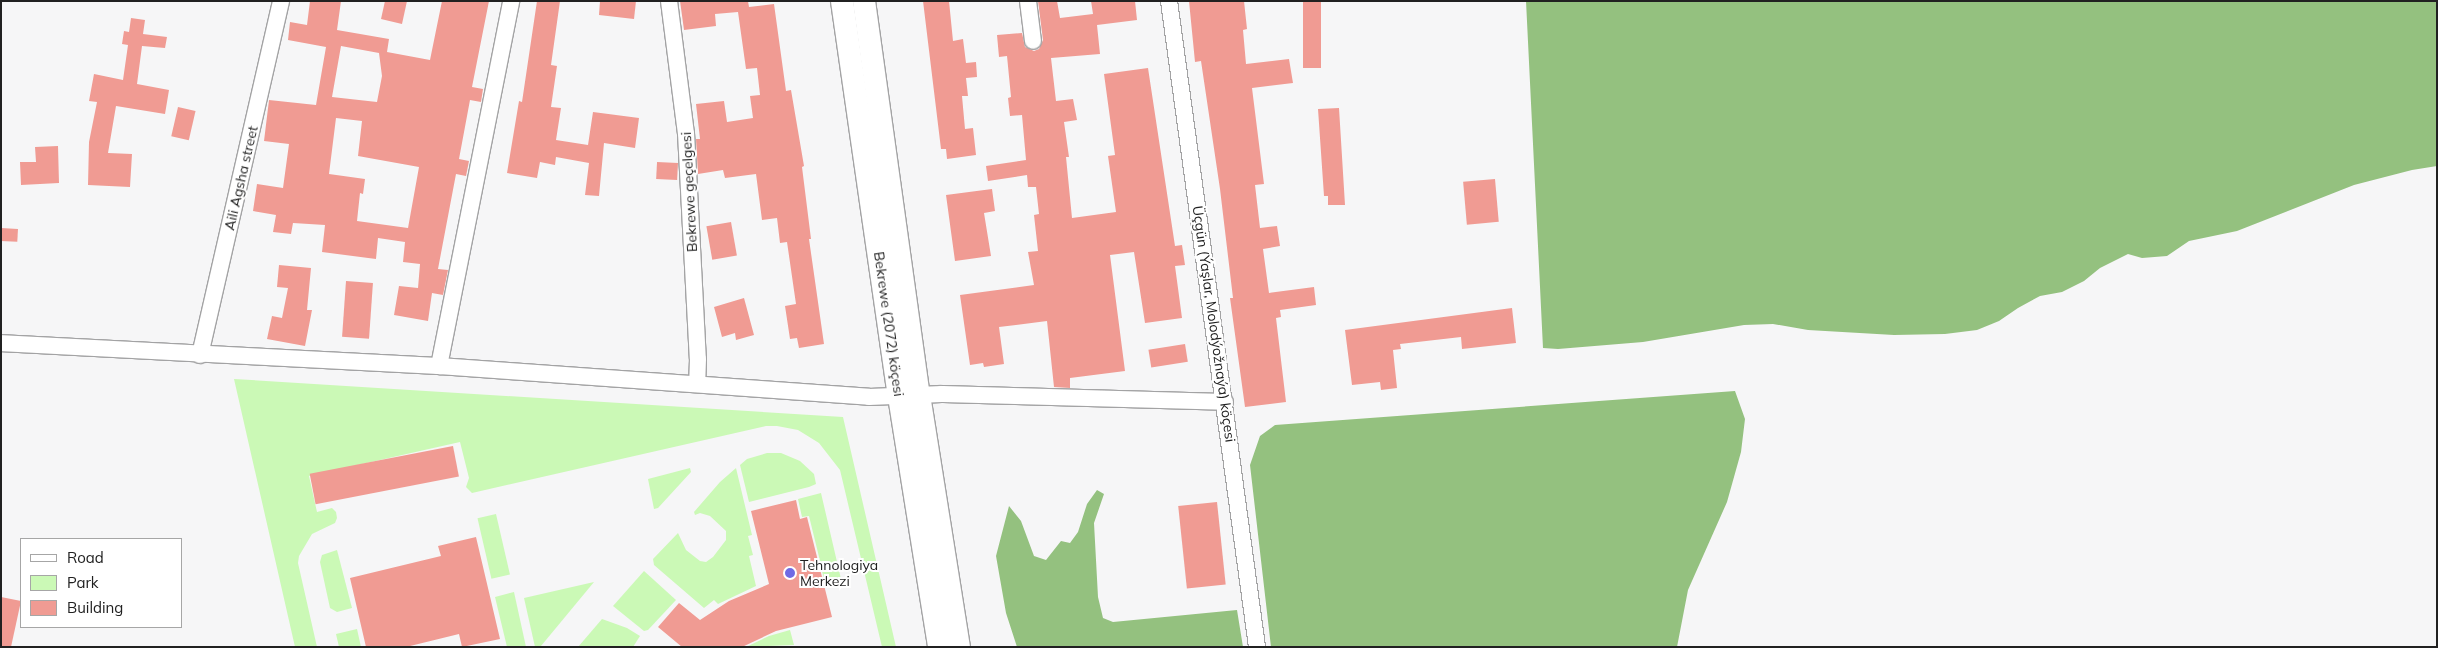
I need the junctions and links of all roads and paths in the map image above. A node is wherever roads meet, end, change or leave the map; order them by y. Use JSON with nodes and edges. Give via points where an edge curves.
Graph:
{"nodes":[{"id":1,"x":281,"y":1,"type":"edge"},
{"id":2,"x":511,"y":1,"type":"edge"},
{"id":3,"x":669,"y":1,"type":"edge"},
{"id":4,"x":842,"y":1,"type":"edge"},
{"id":5,"x":864,"y":1,"type":"edge"},
{"id":6,"x":1028,"y":1,"type":"edge"},
{"id":7,"x":1169,"y":1,"type":"edge"},
{"id":8,"x":1032,"y":41,"type":"dead end"},
{"id":9,"x":1,"y":343,"type":"edge"},
{"id":10,"x":200,"y":355,"type":"junction"},
{"id":11,"x":439,"y":366,"type":"junction"},
{"id":12,"x":697,"y":383,"type":"junction"},
{"id":13,"x":909,"y":396,"type":"junction"},
{"id":14,"x":1225,"y":402,"type":"junction"},
{"id":15,"x":939,"y":647,"type":"edge"},
{"id":16,"x":959,"y":647,"type":"edge"},
{"id":17,"x":1257,"y":647,"type":"edge"}],
"edges":[{"from":1,"to":10,"type":"street","name":"Aili Agsha street"},
{"from":2,"to":11,"type":"street"},
{"from":3,"to":12,"type":"street","name":"Bekrewe geçelgesi","via":[[686,134]]},
{"from":4,"to":13,"type":"main road","name":"Bekrewe (2072) köçesi"},
{"from":5,"to":13,"type":"main road","name":"Bekrewe (2072) köçesi"},
{"from":6,"to":8,"type":"street"},
{"from":7,"to":14,"type":"street","name":"Üçgün (Ýaşlar, Molodýožnaýa) köçesi"},
{"from":9,"to":10,"type":"street"},
{"from":10,"to":11,"type":"street"},
{"from":11,"to":12,"type":"street"},
{"from":12,"to":13,"type":"street","via":[[869,397]]},
{"from":13,"to":14,"type":"street","via":[[942,394]]},
{"from":13,"to":15,"type":"main road","name":"Bekrewe (2072) köçesi"},
{"from":13,"to":16,"type":"main road","name":"Bekrewe (2072) köçesi"},
{"from":14,"to":17,"type":"street","name":"Üçgün (Ýaşlar, Molodýožnaýa) köçesi"}]}
